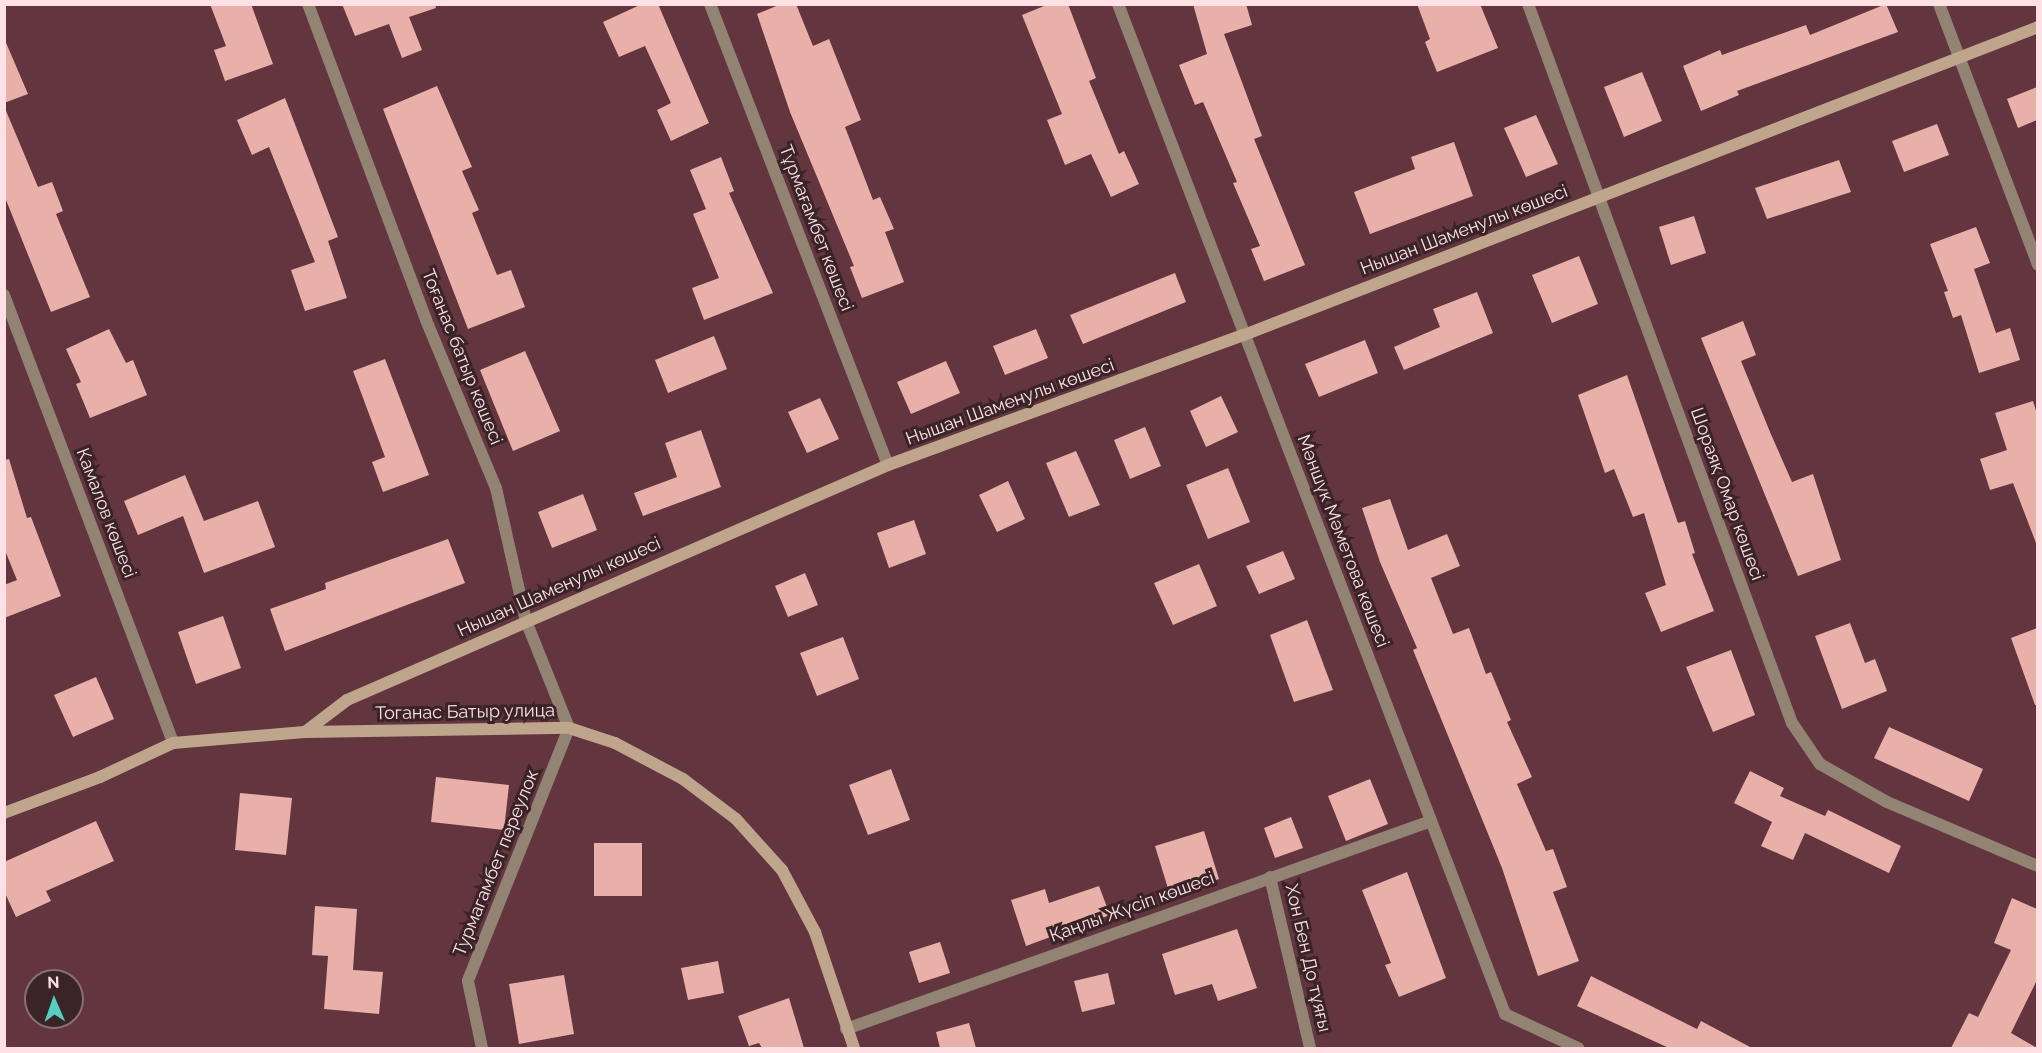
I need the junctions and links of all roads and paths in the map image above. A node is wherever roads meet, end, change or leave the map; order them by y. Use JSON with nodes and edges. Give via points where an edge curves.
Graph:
{"nodes":[{"id":1,"x":308,"y":4,"type":"edge"},
{"id":2,"x":710,"y":4,"type":"edge"},
{"id":3,"x":1118,"y":4,"type":"edge"},
{"id":4,"x":1528,"y":4,"type":"edge"},
{"id":5,"x":1939,"y":4,"type":"edge"},
{"id":6,"x":2037,"y":27,"type":"edge"},
{"id":7,"x":1960,"y":58,"type":"junction"},
{"id":8,"x":1599,"y":196,"type":"junction"},
{"id":9,"x":2037,"y":265,"type":"edge"},
{"id":10,"x":4,"y":295,"type":"edge"},
{"id":11,"x":1244,"y":335,"type":"junction"},
{"id":12,"x":888,"y":465,"type":"junction"},
{"id":13,"x":526,"y":621,"type":"junction"},
{"id":14,"x":568,"y":728,"type":"junction"},
{"id":15,"x":305,"y":732,"type":"junction"},
{"id":16,"x":173,"y":743,"type":"junction"},
{"id":17,"x":4,"y":813,"type":"edge"},
{"id":18,"x":1431,"y":821,"type":"junction"},
{"id":19,"x":2037,"y":866,"type":"edge"},
{"id":20,"x":1270,"y":876,"type":"junction"},
{"id":21,"x":846,"y":1029,"type":"junction"},
{"id":22,"x":482,"y":1048,"type":"edge"},
{"id":23,"x":854,"y":1048,"type":"edge"},
{"id":24,"x":1310,"y":1048,"type":"edge"},
{"id":25,"x":1578,"y":1048,"type":"edge"}],
"edges":[{"from":1,"to":13,"type":"street","name":"Тоғанас батыр көшесі","via":[[426,320],[496,488]]},
{"from":2,"to":12,"type":"street","name":"Тұрмағамбет көшесі"},
{"from":3,"to":11,"type":"street","name":"Мәншүк Мәметова көшесі"},
{"from":4,"to":8,"type":"street","name":"Шораяқ Омар көшесі"},
{"from":5,"to":7,"type":"street"},
{"from":6,"to":7,"type":"street","name":"Нышан Шаменулы көшесі"},
{"from":7,"to":8,"type":"street","name":"Нышан Шаменулы көшесі"},
{"from":7,"to":9,"type":"street"},
{"from":8,"to":11,"type":"street","name":"Нышан Шаменулы көшесі"},
{"from":8,"to":19,"type":"street","name":"Шораяқ Омар көшесі","via":[[1792,723],[1820,764],[1887,802]]},
{"from":10,"to":16,"type":"street","name":"Камалов көшесі"},
{"from":11,"to":12,"type":"street","name":"Нышан Шаменулы көшесі"},
{"from":11,"to":18,"type":"street","name":"Мәншүк Мәметова көшесі"},
{"from":12,"to":13,"type":"street","name":"Нышан Шаменулы көшесі"},
{"from":13,"to":14,"type":"street","name":"Тоғанас батыр көшесі"},
{"from":13,"to":15,"type":"street","name":"Нышан Шаменулы көшесі","via":[[347,700]]},
{"from":14,"to":15,"type":"street","name":"Тоганас Батыр улица"},
{"from":14,"to":21,"type":"street","name":"Тоганас Батыр улица","via":[[615,743],[684,779],[736,819],[782,870],[815,932]]},
{"from":14,"to":22,"type":"street","name":"Турмагамбет переулок","via":[[468,981]]},
{"from":15,"to":16,"type":"street"},
{"from":16,"to":17,"type":"street","via":[[100,777]]},
{"from":18,"to":20,"type":"street","name":"Қаңлы Жүсіп көшесі"},
{"from":18,"to":25,"type":"street","name":"Мәншүк Мәметова көшесі","via":[[1505,1014]]},
{"from":20,"to":21,"type":"street","name":"Қаңлы Жүсіп көшесі"},
{"from":20,"to":24,"type":"street","name":"Хон Бен До тұяғы"},
{"from":21,"to":23,"type":"street","name":"Тоганас Батыр улица"}]}
